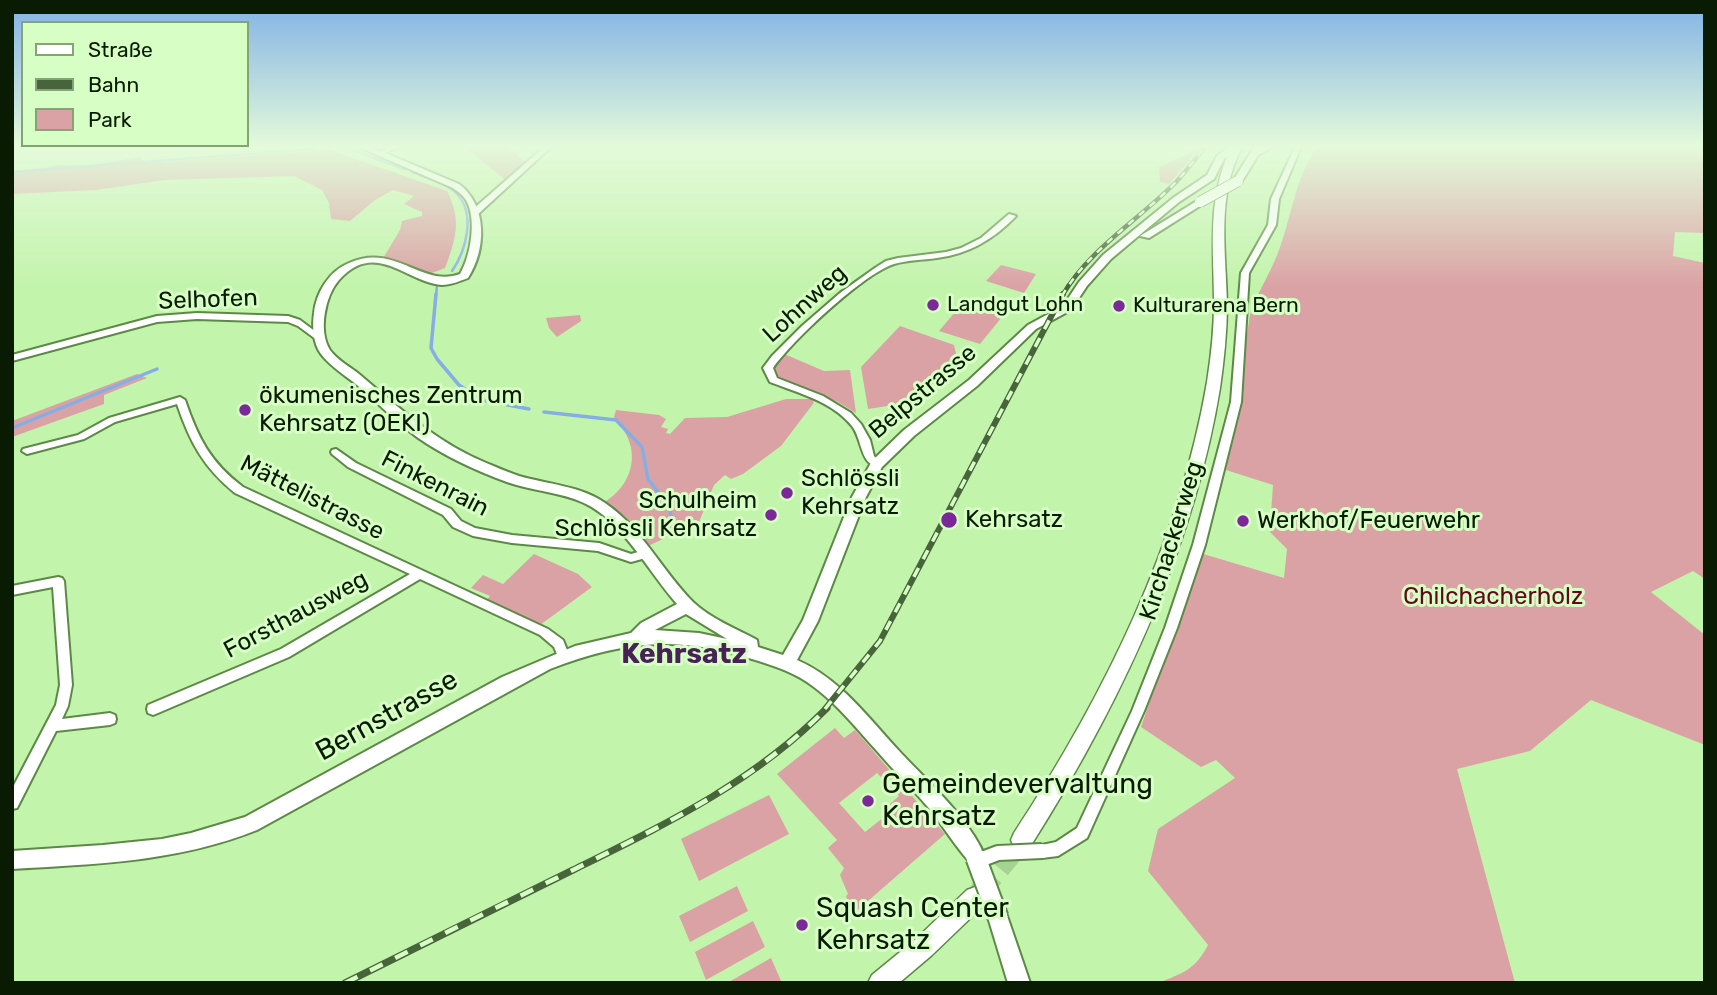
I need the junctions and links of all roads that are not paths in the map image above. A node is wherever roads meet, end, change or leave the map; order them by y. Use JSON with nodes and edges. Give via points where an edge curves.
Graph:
{"nodes":[{"id":1,"x":464,"y":193,"type":"edge"},
{"id":2,"x":496,"y":193,"type":"edge"},
{"id":3,"x":1186,"y":193,"type":"edge"},
{"id":4,"x":1216,"y":193,"type":"edge"},
{"id":5,"x":1221,"y":193,"type":"edge"},
{"id":6,"x":1278,"y":193,"type":"edge"},
{"id":7,"x":474,"y":213,"type":"junction"},
{"id":8,"x":1012,"y":216,"type":"dead end"},
{"id":9,"x":1097,"y":268,"type":"junction"},
{"id":10,"x":320,"y":338,"type":"junction"},
{"id":11,"x":12,"y":358,"type":"edge"},
{"id":12,"x":27,"y":451,"type":"dead end"},
{"id":13,"x":336,"y":452,"type":"dead end"},
{"id":14,"x":877,"y":464,"type":"junction"},
{"id":15,"x":645,"y":554,"type":"junction"},
{"id":16,"x":420,"y":574,"type":"junction"},
{"id":17,"x":12,"y":591,"type":"edge"},
{"id":18,"x":687,"y":605,"type":"junction"},
{"id":19,"x":637,"y":636,"type":"junction"},
{"id":20,"x":563,"y":655,"type":"junction"},
{"id":21,"x":766,"y":656,"type":"junction"},
{"id":22,"x":787,"y":663,"type":"junction"},
{"id":23,"x":153,"y":709,"type":"dead end"},
{"id":24,"x":110,"y":719,"type":"dead end"},
{"id":25,"x":51,"y":726,"type":"junction"},
{"id":26,"x":12,"y":803,"type":"edge"},
{"id":27,"x":1022,"y":839,"type":"tunnel mouth"},
{"id":28,"x":12,"y":860,"type":"edge"},
{"id":29,"x":976,"y":860,"type":"junction"},
{"id":30,"x":975,"y":898,"type":"tunnel mouth"},
{"id":31,"x":880,"y":983,"type":"edge"},
{"id":32,"x":1020,"y":983,"type":"edge"}],
"edges":[{"from":1,"to":7,"type":"street"},
{"from":2,"to":7,"type":"street"},
{"from":3,"to":9,"type":"street","name":"Belpstrasse"},
{"from":4,"to":9,"type":"street","name":"Belpstrasse","bridge":true},
{"from":5,"to":27,"type":"main road","via":[[1220,326],[1205,429],[1178,523],[1138,625],[1098,709]]},
{"from":6,"to":29,"type":"street","name":"Kirchackerweg","bridge":true,"via":[[1268,234],[1245,273],[1236,401],[1199,545],[1134,720],[1083,833],[1058,849],[998,853]]},
{"from":7,"to":10,"type":"street","via":[[470,265],[464,276],[438,282],[404,266],[381,261],[352,263],[333,280],[321,301]]},
{"from":8,"to":14,"type":"street","name":"Lohnweg","via":[[963,250],[879,268],[790,340],[768,368],[774,380],[834,403],[852,417],[869,458]]},
{"from":9,"to":14,"type":"street","name":"Belpstrasse","via":[[1067,308],[1028,330]]},
{"from":10,"to":11,"type":"street","name":"Selhofen","via":[[288,318],[183,316],[135,324]]},
{"from":10,"to":15,"type":"street","via":[[333,362],[422,434],[513,479],[589,499]]},
{"from":12,"to":16,"type":"street","name":"Mättelistrasse","via":[[180,400],[202,454],[232,484]]},
{"from":13,"to":15,"type":"street","name":"Finkenrain","via":[[352,465],[447,512],[473,532],[599,547],[631,558]]},
{"from":14,"to":22,"type":"street","name":"Belpstrasse","via":[[859,497],[810,621]]},
{"from":15,"to":18,"type":"street"},
{"from":16,"to":20,"type":"street","name":"Mättelistrasse","via":[[544,632],[559,644]]},
{"from":16,"to":23,"type":"street","name":"Forsthausweg","via":[[285,653]]},
{"from":17,"to":25,"type":"street","via":[[58,580],[66,685]]},
{"from":18,"to":19,"type":"street","via":[[668,619],[648,625]]},
{"from":18,"to":21,"type":"street"},
{"from":19,"to":20,"type":"street","name":"Bernstrasse"},
{"from":19,"to":21,"type":"street","name":"Bernstrasse","via":[[685,636]]},
{"from":20,"to":28,"type":"street","name":"Bernstrasse","via":[[250,824],[217,837],[150,852]]},
{"from":21,"to":22,"type":"street","name":"Bernstrasse"},
{"from":22,"to":29,"type":"street","name":"Bernstrasse","via":[[808,673],[844,702],[959,831]]},
{"from":24,"to":25,"type":"street"},
{"from":25,"to":26,"type":"street"},
{"from":29,"to":32,"type":"street","name":"Bernstrasse","bridge":true},
{"from":30,"to":31,"type":"main road"}]}
